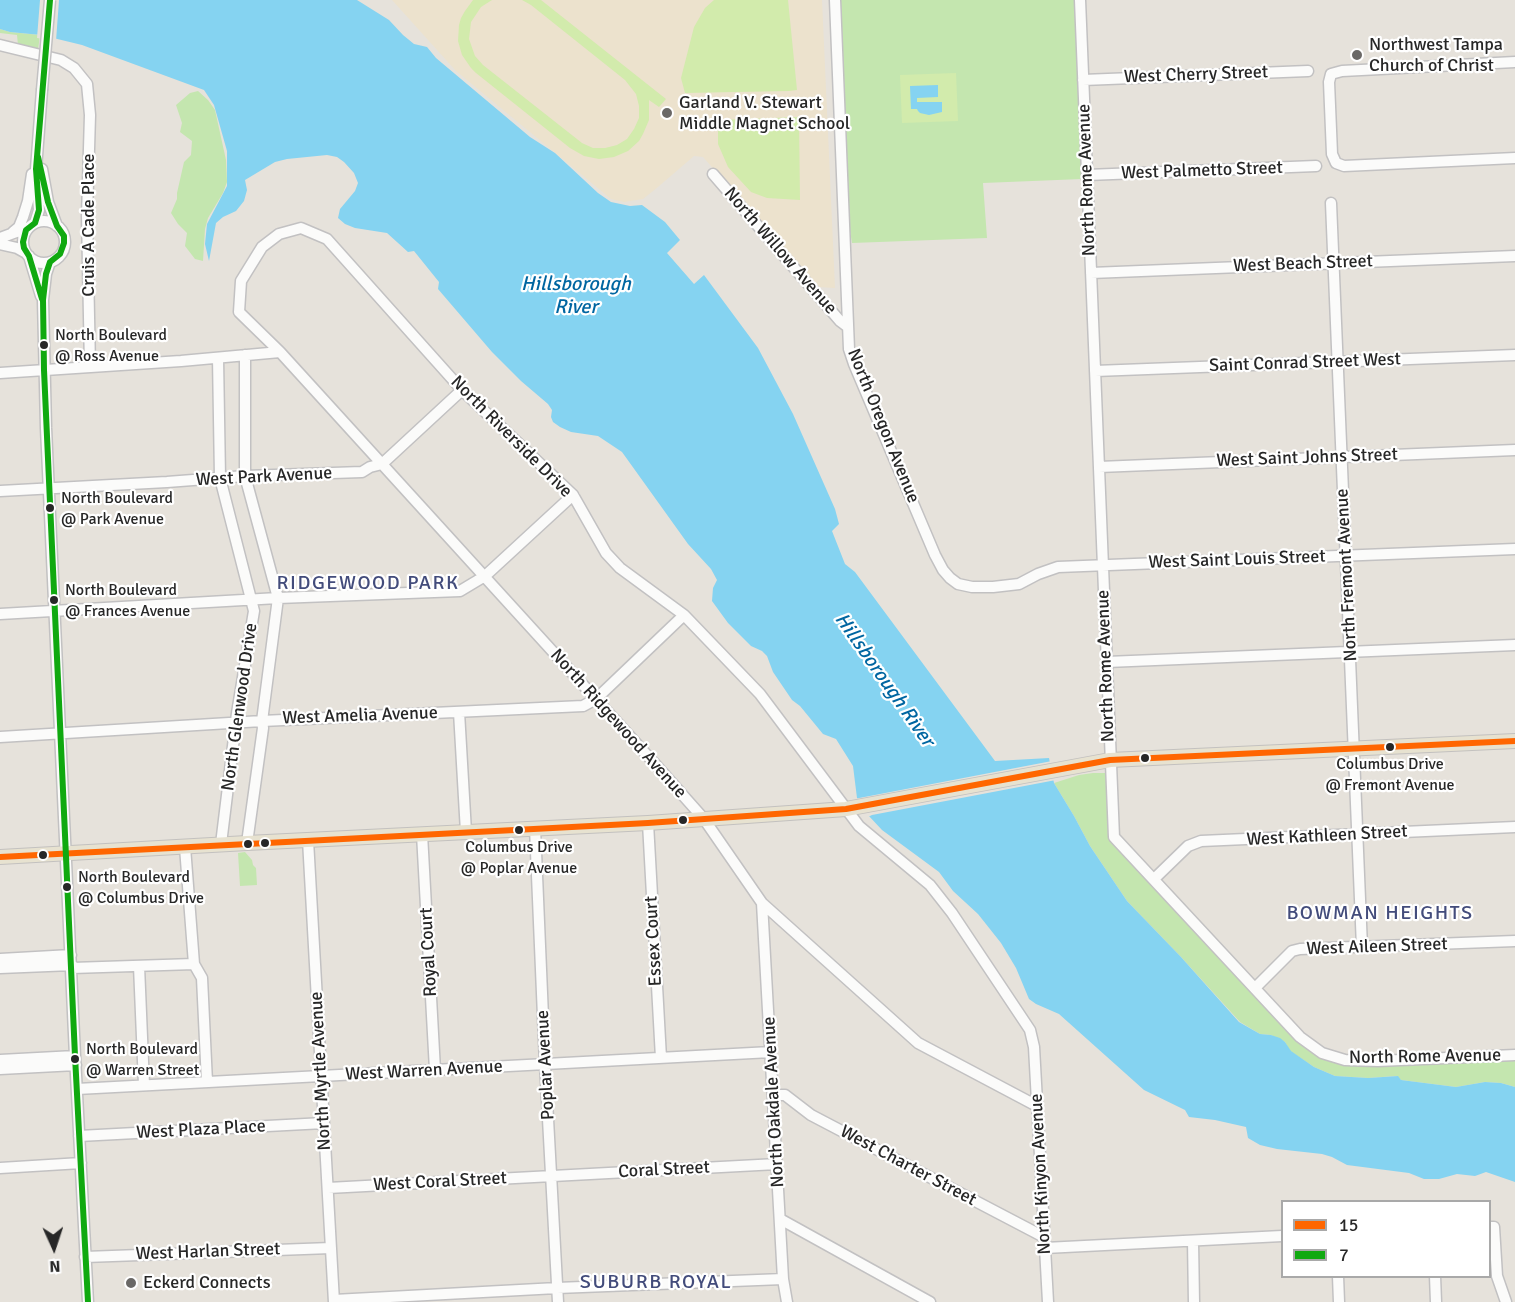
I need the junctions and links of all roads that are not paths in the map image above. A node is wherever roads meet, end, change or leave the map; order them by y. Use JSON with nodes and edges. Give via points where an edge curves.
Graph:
{"nodes":[{"id":1,"x":50,"y":0,"type":"edge"},
{"id":2,"x":835,"y":0,"type":"edge"},
{"id":3,"x":1080,"y":0,"type":"edge"},
{"id":4,"x":0,"y":45,"type":"edge"},
{"id":5,"x":1515,"y":62,"type":"edge"},
{"id":6,"x":1308,"y":70,"type":"dead end"},
{"id":7,"x":1083,"y":80,"type":"junction"},
{"id":8,"x":38,"y":157,"type":"junction"},
{"id":9,"x":1515,"y":158,"type":"edge"},
{"id":10,"x":1316,"y":166,"type":"dead end"},
{"id":11,"x":713,"y":174,"type":"dead end"},
{"id":12,"x":1087,"y":175,"type":"junction"},
{"id":13,"x":1331,"y":203,"type":"dead end"},
{"id":14,"x":33,"y":225,"type":"junction"},
{"id":15,"x":57,"y":226,"type":"junction"},
{"id":16,"x":13,"y":232,"type":"junction"},
{"id":17,"x":0,"y":238,"type":"edge"},
{"id":18,"x":0,"y":244,"type":"edge"},
{"id":19,"x":262,"y":247,"type":"joint"},
{"id":20,"x":27,"y":255,"type":"junction"},
{"id":21,"x":1515,"y":256,"type":"edge"},
{"id":22,"x":50,"y":262,"type":"junction"},
{"id":23,"x":1334,"y":263,"type":"junction"},
{"id":24,"x":1091,"y":273,"type":"junction"},
{"id":25,"x":43,"y":300,"type":"junction"},
{"id":26,"x":848,"y":327,"type":"junction"},
{"id":27,"x":280,"y":352,"type":"junction"},
{"id":28,"x":1515,"y":355,"type":"edge"},
{"id":29,"x":245,"y":356,"type":"junction"},
{"id":30,"x":218,"y":358,"type":"junction"},
{"id":31,"x":1338,"y":362,"type":"junction"},
{"id":32,"x":90,"y":367,"type":"junction"},
{"id":33,"x":44,"y":370,"type":"junction"},
{"id":34,"x":1095,"y":371,"type":"junction"},
{"id":35,"x":0,"y":373,"type":"edge"},
{"id":36,"x":462,"y":390,"type":"junction"},
{"id":37,"x":1515,"y":450,"type":"edge"},
{"id":38,"x":1342,"y":457,"type":"junction"},
{"id":39,"x":382,"y":464,"type":"junction"},
{"id":40,"x":1099,"y":467,"type":"junction"},
{"id":41,"x":245,"y":476,"type":"junction"},
{"id":42,"x":220,"y":478,"type":"junction"},
{"id":43,"x":48,"y":489,"type":"junction"},
{"id":44,"x":0,"y":491,"type":"edge"},
{"id":45,"x":573,"y":495,"type":"junction"},
{"id":46,"x":1515,"y":549,"type":"edge"},
{"id":47,"x":1345,"y":556,"type":"junction"},
{"id":48,"x":1103,"y":566,"type":"junction"},
{"id":49,"x":484,"y":576,"type":"junction"},
{"id":50,"x":278,"y":598,"type":"junction"},
{"id":51,"x":252,"y":600,"type":"junction"},
{"id":52,"x":54,"y":611,"type":"junction"},
{"id":53,"x":0,"y":614,"type":"edge"},
{"id":54,"x":684,"y":615,"type":"junction"},
{"id":55,"x":1515,"y":645,"type":"edge"},
{"id":56,"x":1350,"y":651,"type":"junction"},
{"id":57,"x":1107,"y":662,"type":"junction"},
{"id":58,"x":596,"y":699,"type":"junction"},
{"id":59,"x":459,"y":712,"type":"junction"},
{"id":60,"x":262,"y":721,"type":"junction"},
{"id":61,"x":236,"y":723,"type":"junction"},
{"id":62,"x":60,"y":734,"type":"junction"},
{"id":63,"x":0,"y":737,"type":"edge"},
{"id":64,"x":1515,"y":741,"type":"edge"},
{"id":65,"x":1354,"y":748,"type":"junction"},
{"id":66,"x":1110,"y":760,"type":"junction"},
{"id":67,"x":853,"y":808,"type":"junction"},
{"id":68,"x":1515,"y":817,"type":"edge"},
{"id":69,"x":704,"y":819,"type":"junction"},
{"id":70,"x":648,"y":823,"type":"junction"},
{"id":71,"x":1510,"y":827,"type":"edge"},
{"id":72,"x":535,"y":828,"type":"junction"},
{"id":73,"x":466,"y":832,"type":"junction"},
{"id":74,"x":422,"y":834,"type":"junction"},
{"id":75,"x":1359,"y":834,"type":"junction"},
{"id":76,"x":308,"y":840,"type":"junction"},
{"id":77,"x":247,"y":843,"type":"junction"},
{"id":78,"x":221,"y":844,"type":"junction"},
{"id":79,"x":185,"y":847,"type":"junction"},
{"id":80,"x":66,"y":854,"type":"junction"},
{"id":81,"x":0,"y":857,"type":"edge"},
{"id":82,"x":1154,"y":879,"type":"junction"},
{"id":83,"x":762,"y":903,"type":"junction"},
{"id":84,"x":1515,"y":941,"type":"edge"},
{"id":85,"x":1362,"y":947,"type":"junction"},
{"id":86,"x":0,"y":959,"type":"edge"},
{"id":87,"x":71,"y":963,"type":"junction"},
{"id":88,"x":194,"y":964,"type":"junction"},
{"id":89,"x":139,"y":966,"type":"junction"},
{"id":90,"x":0,"y":968,"type":"edge"},
{"id":91,"x":1255,"y":987,"type":"junction"},
{"id":92,"x":1034,"y":1047,"type":"joint"},
{"id":93,"x":771,"y":1052,"type":"junction"},
{"id":94,"x":1515,"y":1055,"type":"edge"},
{"id":95,"x":661,"y":1058,"type":"junction"},
{"id":96,"x":0,"y":1060,"type":"edge"},
{"id":97,"x":76,"y":1061,"type":"junction"},
{"id":98,"x":545,"y":1064,"type":"junction"},
{"id":99,"x":0,"y":1069,"type":"edge"},
{"id":100,"x":435,"y":1070,"type":"junction"},
{"id":101,"x":321,"y":1076,"type":"junction"},
{"id":102,"x":207,"y":1082,"type":"junction"},
{"id":103,"x":144,"y":1085,"type":"junction"},
{"id":104,"x":77,"y":1089,"type":"junction"},
{"id":105,"x":774,"y":1095,"type":"junction"},
{"id":106,"x":1037,"y":1106,"type":"junction"},
{"id":107,"x":324,"y":1124,"type":"junction"},
{"id":108,"x":79,"y":1136,"type":"junction"},
{"id":109,"x":81,"y":1163,"type":"junction"},
{"id":110,"x":777,"y":1164,"type":"junction"},
{"id":111,"x":0,"y":1168,"type":"edge"},
{"id":112,"x":551,"y":1176,"type":"junction"},
{"id":113,"x":328,"y":1188,"type":"junction"},
{"id":114,"x":780,"y":1219,"type":"junction"},
{"id":115,"x":1491,"y":1227,"type":"edge"},
{"id":116,"x":1281,"y":1236,"type":"edge"},
{"id":117,"x":1193,"y":1240,"type":"junction"},
{"id":118,"x":1045,"y":1243,"type":"junction"},
{"id":119,"x":332,"y":1248,"type":"junction"},
{"id":120,"x":86,"y":1257,"type":"junction"},
{"id":121,"x":1338,"y":1278,"type":"edge"},
{"id":122,"x":1434,"y":1278,"type":"edge"},
{"id":123,"x":783,"y":1279,"type":"junction"},
{"id":124,"x":558,"y":1288,"type":"junction"},
{"id":125,"x":334,"y":1301,"type":"edge"},
{"id":126,"x":88,"y":1302,"type":"edge"},
{"id":127,"x":558,"y":1302,"type":"edge"},
{"id":128,"x":787,"y":1302,"type":"edge"},
{"id":129,"x":930,"y":1302,"type":"edge"},
{"id":130,"x":1048,"y":1302,"type":"edge"},
{"id":131,"x":1194,"y":1302,"type":"edge"},
{"id":132,"x":1339,"y":1302,"type":"edge"},
{"id":133,"x":1436,"y":1302,"type":"edge"},
{"id":134,"x":1506,"y":1302,"type":"edge"}],
"edges":[{"from":1,"to":8,"type":"street","bridge":true},
{"from":2,"to":26,"type":"street","name":"North Oregon Avenue"},
{"from":3,"to":7,"type":"street","name":"North Rome Avenue"},
{"from":4,"to":32,"type":"street","name":"Cruis A Cade Place","via":[[61,60],[87,84]]},
{"from":5,"to":9,"type":"street","via":[[1342,71],[1331,74],[1329,82],[1332,154],[1336,163],[1344,166]]},
{"from":6,"to":7,"type":"street","name":"West Cherry Street"},
{"from":7,"to":12,"type":"street","name":"North Rome Avenue"},
{"from":8,"to":14,"type":"street","via":[[39,210]]},
{"from":8,"to":15,"type":"street"},
{"from":8,"to":16,"type":"street","via":[[23,217]]},
{"from":10,"to":12,"type":"street","name":"West Palmetto Street"},
{"from":11,"to":26,"type":"street","name":"North Willow Avenue"},
{"from":12,"to":24,"type":"street","name":"North Rome Avenue"},
{"from":13,"to":23,"type":"street","name":"North Fremont Avenue"},
{"from":14,"to":15,"type":"street","via":[[46,222]]},
{"from":14,"to":16,"type":"street"},
{"from":14,"to":20,"type":"street","via":[[24,236]]},
{"from":15,"to":22,"type":"street","via":[[64,243],[60,254]]},
{"from":16,"to":17,"type":"street"},
{"from":18,"to":20,"type":"street"},
{"from":19,"to":27,"type":"street","name":"North Ridgewood Avenue","via":[[241,281],[239,312]]},
{"from":19,"to":36,"type":"street","name":"North Riverside Drive","via":[[279,234],[301,228],[327,239]]},
{"from":20,"to":22,"type":"street"},
{"from":20,"to":25,"type":"street"},
{"from":21,"to":23,"type":"street","name":"West Beach Street"},
{"from":22,"to":25,"type":"street"},
{"from":23,"to":24,"type":"street","name":"West Beach Street"},
{"from":23,"to":31,"type":"street","name":"North Fremont Avenue"},
{"from":24,"to":34,"type":"street","name":"North Rome Avenue"},
{"from":25,"to":33,"type":"street"},
{"from":26,"to":48,"type":"street","name":"North Oregon Avenue","via":[[854,364],[935,555],[950,578],[972,587],[1011,585],[1058,567]]},
{"from":27,"to":29,"type":"street"},
{"from":27,"to":39,"type":"street","name":"North Ridgewood Avenue"},
{"from":28,"to":31,"type":"street","name":"Saint Conrad Street West"},
{"from":29,"to":30,"type":"street"},
{"from":29,"to":41,"type":"street","name":"North Glenwood Drive"},
{"from":30,"to":32,"type":"street"},
{"from":30,"to":42,"type":"street","name":"North Glenwood Drive"},
{"from":31,"to":34,"type":"street","name":"Saint Conrad Street West"},
{"from":31,"to":38,"type":"street","name":"North Fremont Avenue"},
{"from":32,"to":33,"type":"street"},
{"from":33,"to":35,"type":"street"},
{"from":33,"to":43,"type":"street"},
{"from":34,"to":40,"type":"street","name":"North Rome Avenue"},
{"from":36,"to":39,"type":"street","name":"West Park Avenue"},
{"from":36,"to":45,"type":"street","name":"North Riverside Drive"},
{"from":37,"to":38,"type":"street","name":"West Saint Johns Street"},
{"from":38,"to":40,"type":"street","name":"West Saint Johns Street"},
{"from":38,"to":47,"type":"street","name":"North Fremont Avenue"},
{"from":39,"to":41,"type":"street","name":"West Park Avenue","via":[[362,472]]},
{"from":39,"to":49,"type":"street","name":"North Ridgewood Avenue"},
{"from":40,"to":48,"type":"street","name":"North Rome Avenue"},
{"from":41,"to":42,"type":"street","name":"West Park Avenue"},
{"from":41,"to":50,"type":"street","name":"North Glenwood Drive"},
{"from":42,"to":43,"type":"street","name":"West Park Avenue"},
{"from":42,"to":51,"type":"street","name":"North Glenwood Drive"},
{"from":43,"to":44,"type":"street","name":"West Park Avenue"},
{"from":43,"to":52,"type":"street"},
{"from":45,"to":49,"type":"street"},
{"from":45,"to":54,"type":"street","name":"North Riverside Drive","via":[[606,553],[620,568]]},
{"from":46,"to":47,"type":"street","name":"West Saint Louis Street"},
{"from":47,"to":48,"type":"street","name":"West Saint Louis Street"},
{"from":47,"to":56,"type":"street","name":"North Fremont Avenue"},
{"from":48,"to":57,"type":"street","name":"North Rome Avenue"},
{"from":49,"to":50,"type":"street","via":[[460,591]]},
{"from":49,"to":58,"type":"street","name":"North Ridgewood Avenue"},
{"from":50,"to":51,"type":"street"},
{"from":50,"to":60,"type":"street","name":"North Glenwood Drive"},
{"from":51,"to":52,"type":"street"},
{"from":51,"to":61,"type":"street","name":"North Glenwood Drive","via":[[254,611]]},
{"from":52,"to":53,"type":"street"},
{"from":52,"to":62,"type":"street"},
{"from":54,"to":58,"type":"street","name":"West Amelia Avenue"},
{"from":54,"to":67,"type":"street","name":"North Riverside Drive","via":[[760,694]]},
{"from":55,"to":56,"type":"street"},
{"from":56,"to":57,"type":"street"},
{"from":56,"to":65,"type":"street","name":"North Fremont Avenue"},
{"from":57,"to":66,"type":"street","name":"North Rome Avenue"},
{"from":58,"to":59,"type":"street","name":"West Amelia Avenue","via":[[583,706]]},
{"from":58,"to":69,"type":"street","name":"North Ridgewood Avenue"},
{"from":59,"to":60,"type":"street","name":"West Amelia Avenue"},
{"from":59,"to":73,"type":"street"},
{"from":60,"to":61,"type":"street","name":"West Amelia Avenue"},
{"from":60,"to":77,"type":"street","name":"North Glenwood Drive"},
{"from":61,"to":62,"type":"street","name":"West Amelia Avenue"},
{"from":61,"to":78,"type":"street","name":"North Glenwood Drive"},
{"from":62,"to":63,"type":"street","name":"West Amelia Avenue"},
{"from":62,"to":80,"type":"street"},
{"from":64,"to":65,"type":"main road"},
{"from":65,"to":66,"type":"main road"},
{"from":65,"to":75,"type":"street","name":"North Fremont Avenue"},
{"from":66,"to":67,"type":"main road"},
{"from":66,"to":82,"type":"street","name":"North Rome Avenue","via":[[1114,837]]},
{"from":67,"to":69,"type":"main road"},
{"from":67,"to":92,"type":"street","name":"North Riverside Drive","via":[[859,826],[930,885],[952,913],[1030,1030]]},
{"from":68,"to":71,"type":"street"},
{"from":69,"to":70,"type":"main road"},
{"from":69,"to":83,"type":"street","name":"North Ridgewood Avenue"},
{"from":70,"to":72,"type":"main road"},
{"from":70,"to":95,"type":"street","name":"Essex Court"},
{"from":71,"to":75,"type":"street","name":"West Kathleen Street"},
{"from":72,"to":73,"type":"main road"},
{"from":72,"to":98,"type":"street","name":"Poplar Avenue"},
{"from":73,"to":74,"type":"main road"},
{"from":74,"to":76,"type":"main road"},
{"from":74,"to":100,"type":"street","name":"Royal Court"},
{"from":75,"to":82,"type":"street","name":"West Kathleen Street","via":[[1201,842],[1188,846]]},
{"from":75,"to":85,"type":"street","name":"North Fremont Avenue"},
{"from":76,"to":77,"type":"main road"},
{"from":76,"to":101,"type":"street","name":"North Myrtle Avenue"},
{"from":77,"to":78,"type":"main road"},
{"from":78,"to":79,"type":"main road"},
{"from":79,"to":80,"type":"main road"},
{"from":79,"to":88,"type":"street"},
{"from":80,"to":81,"type":"main road"},
{"from":80,"to":87,"type":"street"},
{"from":82,"to":91,"type":"street","name":"North Rome Avenue"},
{"from":83,"to":93,"type":"street","name":"North Oakdale Avenue"},
{"from":83,"to":106,"type":"street","name":"North Ridgewood Avenue","via":[[918,1043]]},
{"from":84,"to":85,"type":"street","name":"West Aileen Street"},
{"from":85,"to":91,"type":"street","name":"West Aileen Street","via":[[1292,951]]},
{"from":86,"to":87,"type":"street"},
{"from":87,"to":89,"type":"street"},
{"from":87,"to":90,"type":"street"},
{"from":87,"to":97,"type":"street"},
{"from":88,"to":89,"type":"street"},
{"from":88,"to":102,"type":"street","via":[[202,978]]},
{"from":89,"to":103,"type":"street"},
{"from":91,"to":94,"type":"street","name":"North Rome Avenue","via":[[1300,1037],[1322,1053],[1345,1060]]},
{"from":92,"to":106,"type":"street","name":"North Kinyon Avenue"},
{"from":93,"to":95,"type":"street","name":"West Warren Avenue"},
{"from":93,"to":105,"type":"street","name":"North Oakdale Avenue"},
{"from":95,"to":98,"type":"street","name":"West Warren Avenue"},
{"from":96,"to":97,"type":"street"},
{"from":97,"to":99,"type":"street"},
{"from":97,"to":104,"type":"street"},
{"from":98,"to":100,"type":"street","name":"West Warren Avenue"},
{"from":98,"to":112,"type":"street","name":"Poplar Avenue"},
{"from":100,"to":101,"type":"street","name":"West Warren Avenue"},
{"from":101,"to":102,"type":"street","name":"West Warren Avenue"},
{"from":101,"to":107,"type":"street","name":"North Myrtle Avenue"},
{"from":102,"to":103,"type":"street","name":"West Warren Avenue"},
{"from":103,"to":104,"type":"street","name":"West Warren Avenue"},
{"from":104,"to":108,"type":"street"},
{"from":105,"to":110,"type":"street","name":"North Oakdale Avenue"},
{"from":105,"to":118,"type":"street","name":"West Charter Street","via":[[785,1095],[810,1115]]},
{"from":106,"to":118,"type":"street","name":"North Kinyon Avenue"},
{"from":107,"to":108,"type":"street","name":"West Plaza Place"},
{"from":107,"to":113,"type":"street","name":"North Myrtle Avenue"},
{"from":108,"to":109,"type":"street"},
{"from":109,"to":111,"type":"street"},
{"from":109,"to":120,"type":"street"},
{"from":110,"to":112,"type":"street","name":"Coral Street"},
{"from":110,"to":114,"type":"street","name":"North Oakdale Avenue"},
{"from":112,"to":113,"type":"street","name":"West Coral Street"},
{"from":112,"to":124,"type":"street","name":"Poplar Avenue"},
{"from":113,"to":119,"type":"street","name":"North Myrtle Avenue"},
{"from":114,"to":123,"type":"street","name":"North Oakdale Avenue"},
{"from":114,"to":129,"type":"street"},
{"from":115,"to":134,"type":"street","via":[[1497,1276]]},
{"from":116,"to":117,"type":"street"},
{"from":117,"to":118,"type":"street"},
{"from":117,"to":131,"type":"street"},
{"from":118,"to":130,"type":"street","name":"North Kinyon Avenue"},
{"from":119,"to":120,"type":"street","name":"West Harlan Street"},
{"from":119,"to":125,"type":"street","name":"North Myrtle Avenue"},
{"from":120,"to":126,"type":"street"},
{"from":121,"to":132,"type":"street"},
{"from":122,"to":133,"type":"street"},
{"from":123,"to":124,"type":"street"},
{"from":123,"to":128,"type":"street","name":"North Oakdale Avenue"},
{"from":124,"to":125,"type":"street"},
{"from":124,"to":127,"type":"street","name":"Poplar Avenue"}]}
